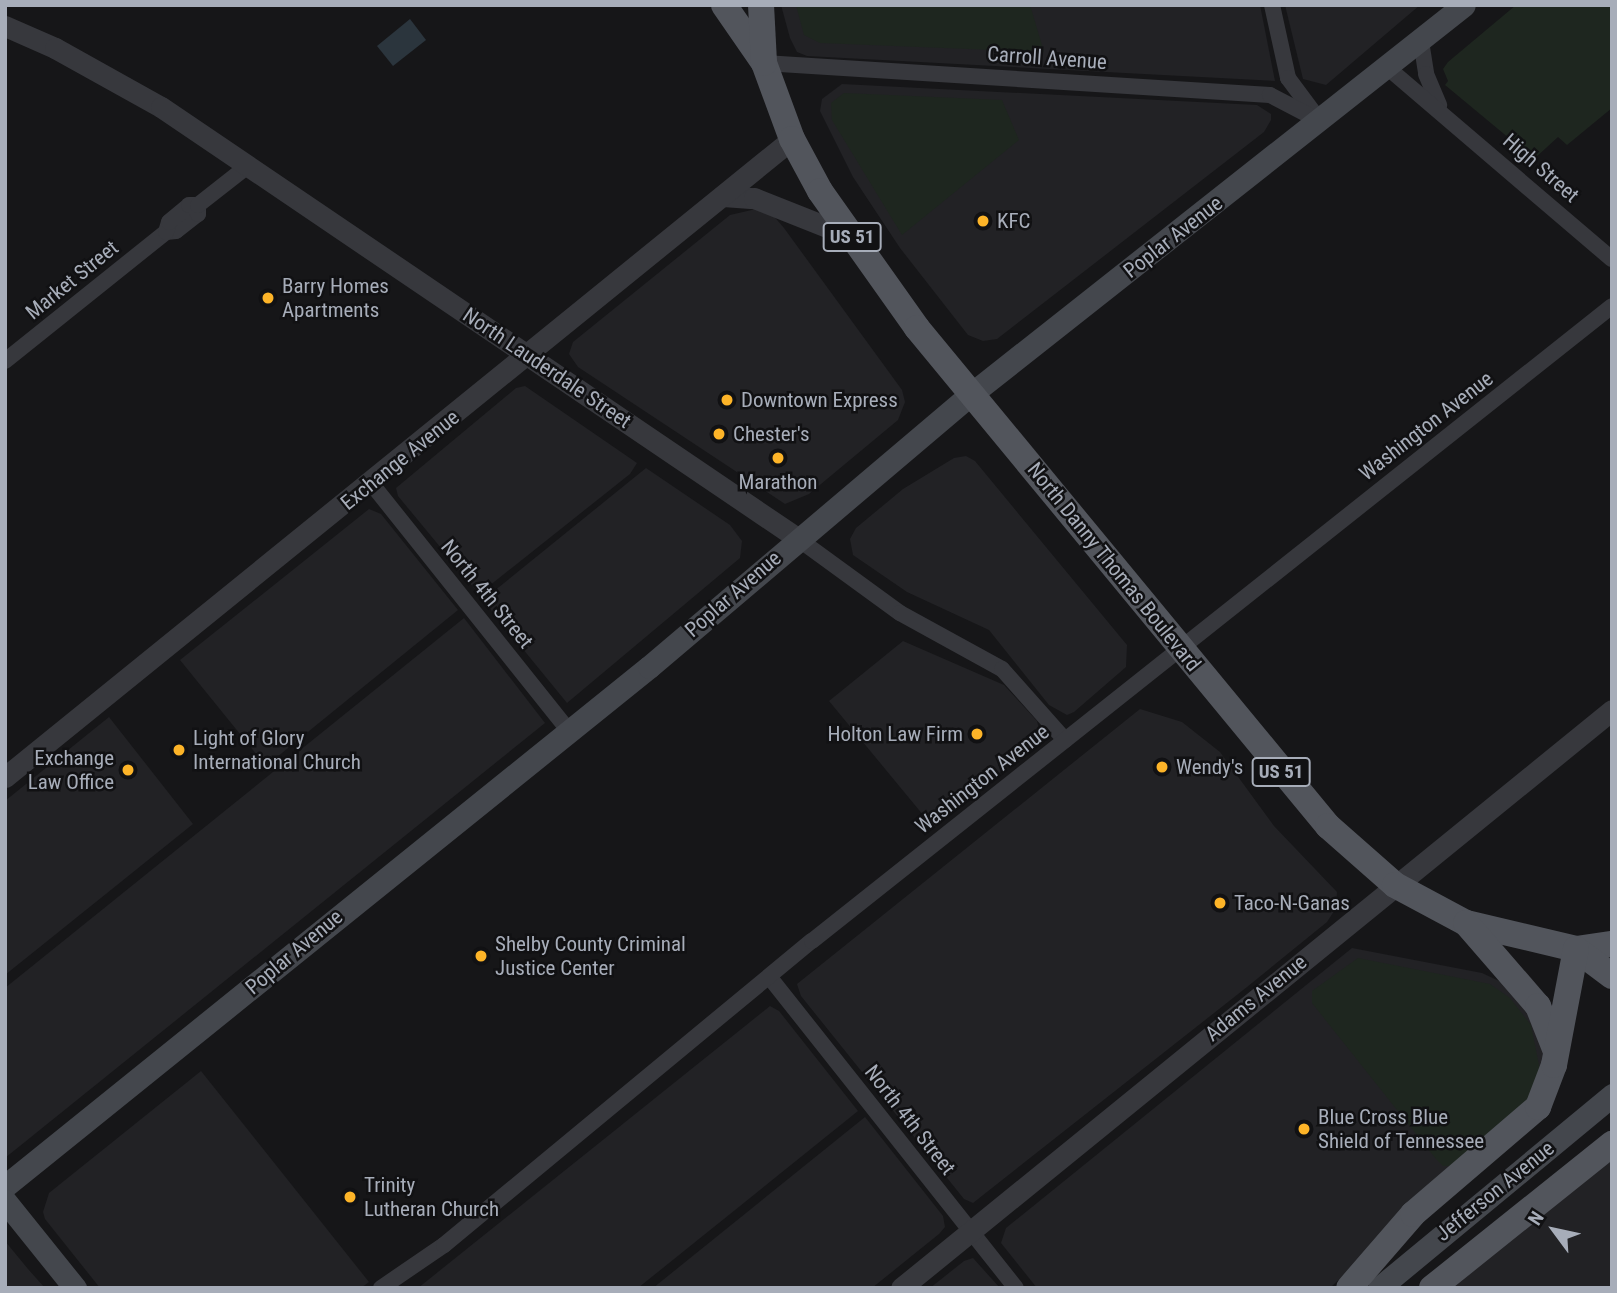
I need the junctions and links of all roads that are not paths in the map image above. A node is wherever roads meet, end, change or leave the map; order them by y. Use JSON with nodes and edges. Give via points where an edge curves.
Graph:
{"nodes":[{"id":1,"x":724,"y":5,"type":"edge"},
{"id":2,"x":761,"y":5,"type":"edge"},
{"id":3,"x":1272,"y":5,"type":"edge"},
{"id":4,"x":1464,"y":5,"type":"edge"},
{"id":5,"x":5,"y":26,"type":"edge"},
{"id":6,"x":1420,"y":41,"type":"junction"},
{"id":7,"x":764,"y":63,"type":"junction"},
{"id":8,"x":1388,"y":68,"type":"junction"},
{"id":9,"x":1442,"y":111,"type":"junction"},
{"id":10,"x":1320,"y":121,"type":"junction"},
{"id":11,"x":792,"y":139,"type":"junction"},
{"id":12,"x":248,"y":166,"type":"junction"},
{"id":13,"x":723,"y":197,"type":"junction"},
{"id":14,"x":852,"y":237,"type":"junction"},
{"id":15,"x":1612,"y":259,"type":"edge"},
{"id":16,"x":1612,"y":306,"type":"edge"},
{"id":17,"x":529,"y":357,"type":"junction"},
{"id":18,"x":5,"y":361,"type":"edge"},
{"id":19,"x":971,"y":395,"type":"junction"},
{"id":20,"x":371,"y":483,"type":"junction"},
{"id":21,"x":797,"y":538,"type":"junction"},
{"id":22,"x":1179,"y":648,"type":"junction"},
{"id":23,"x":1612,"y":710,"type":"edge"},
{"id":24,"x":569,"y":731,"type":"junction"},
{"id":25,"x":1065,"y":740,"type":"junction"},
{"id":26,"x":5,"y":777,"type":"edge"},
{"id":27,"x":1395,"y":885,"type":"junction"},
{"id":28,"x":1466,"y":923,"type":"junction"},
{"id":29,"x":1612,"y":944,"type":"edge"},
{"id":30,"x":1576,"y":949,"type":"junction"},
{"id":31,"x":1612,"y":976,"type":"edge"},
{"id":32,"x":771,"y":979,"type":"junction"},
{"id":33,"x":1555,"y":1049,"type":"junction"},
{"id":34,"x":1610,"y":1097,"type":"edge"},
{"id":35,"x":1612,"y":1144,"type":"edge"},
{"id":36,"x":5,"y":1186,"type":"edge"},
{"id":37,"x":5,"y":1200,"type":"edge"},
{"id":38,"x":970,"y":1231,"type":"junction"},
{"id":39,"x":75,"y":1288,"type":"edge"},
{"id":40,"x":381,"y":1288,"type":"edge"},
{"id":41,"x":901,"y":1288,"type":"edge"},
{"id":42,"x":1016,"y":1288,"type":"edge"},
{"id":43,"x":1349,"y":1288,"type":"edge"},
{"id":44,"x":1379,"y":1288,"type":"edge"},
{"id":45,"x":1432,"y":1288,"type":"edge"}],
"edges":[{"from":1,"to":7,"type":"main road","name":"North Danny Thomas Boulevard","number":"US 51"},
{"from":2,"to":7,"type":"main road","name":"North Danny Thomas Boulevard","number":"US 51"},
{"from":3,"to":10,"type":"street","via":[[1288,78]]},
{"from":4,"to":6,"type":"main road","name":"Poplar Avenue"},
{"from":5,"to":12,"type":"street","name":"North Lauderdale Street","via":[[121,84]]},
{"from":6,"to":8,"type":"main road","name":"Poplar Avenue"},
{"from":6,"to":9,"type":"street","name":"High Street","via":[[1430,86]]},
{"from":7,"to":10,"type":"street","name":"Carroll Avenue","via":[[1270,95]]},
{"from":7,"to":11,"type":"main road","name":"North Danny Thomas Boulevard","number":"US 51"},
{"from":8,"to":9,"type":"street","name":"High Street"},
{"from":8,"to":10,"type":"main road","name":"Poplar Avenue"},
{"from":9,"to":15,"type":"street","name":"High Street"},
{"from":10,"to":19,"type":"main road","name":"Poplar Avenue"},
{"from":11,"to":13,"type":"street","name":"Exchange Avenue"},
{"from":11,"to":14,"type":"main road","name":"North Danny Thomas Boulevard","number":"US 51"},
{"from":12,"to":17,"type":"street","name":"North Lauderdale Street"},
{"from":12,"to":18,"type":"street","name":"Market Street","via":[[198,205],[189,205],[169,222],[166,232]]},
{"from":13,"to":14,"type":"street","via":[[754,198]]},
{"from":13,"to":17,"type":"street","name":"Exchange Avenue"},
{"from":14,"to":19,"type":"main road","name":"North Danny Thomas Boulevard","number":"US 51"},
{"from":16,"to":22,"type":"street","name":"Washington Avenue"},
{"from":17,"to":20,"type":"street","name":"Exchange Avenue"},
{"from":17,"to":21,"type":"street","name":"North Lauderdale Street"},
{"from":19,"to":21,"type":"main road","name":"Poplar Avenue"},
{"from":19,"to":22,"type":"main road","name":"North Danny Thomas Boulevard","number":"US 51"},
{"from":20,"to":24,"type":"street","name":"North 4th Street"},
{"from":20,"to":26,"type":"street","name":"Exchange Avenue"},
{"from":21,"to":24,"type":"main road","name":"Poplar Avenue"},
{"from":21,"to":25,"type":"street","name":"North Lauderdale Street","via":[[901,613],[1002,669]]},
{"from":22,"to":25,"type":"street","name":"Washington Avenue"},
{"from":22,"to":27,"type":"main road","name":"North Danny Thomas Boulevard","number":"US 51","via":[[1328,826]]},
{"from":23,"to":27,"type":"street","name":"Adams Avenue"},
{"from":24,"to":36,"type":"main road","name":"Poplar Avenue"},
{"from":25,"to":32,"type":"street","name":"Washington Avenue","via":[[812,941]]},
{"from":27,"to":28,"type":"main road","name":"North Danny Thomas Boulevard","number":"US 51"},
{"from":27,"to":38,"type":"street","name":"Adams Avenue"},
{"from":28,"to":30,"type":"main road","name":"North Danny Thomas Boulevard","number":"US 51"},
{"from":28,"to":33,"type":"main road","via":[[1538,1006]]},
{"from":29,"to":30,"type":"main road","name":"North Danny Thomas Boulevard","number":"US 51"},
{"from":30,"to":31,"type":"main road","name":"North Danny Thomas Boulevard","number":"US 51"},
{"from":30,"to":33,"type":"main road"},
{"from":32,"to":38,"type":"street","name":"North 4th Street"},
{"from":32,"to":40,"type":"street","name":"Washington Avenue","via":[[444,1245]]},
{"from":33,"to":43,"type":"main road","via":[[1546,1093],[1538,1107],[1413,1214]]},
{"from":34,"to":44,"type":"main road","name":"Jefferson Avenue"},
{"from":35,"to":45,"type":"main road"},
{"from":37,"to":39,"type":"main road"},
{"from":38,"to":41,"type":"street","name":"Adams Avenue"},
{"from":38,"to":42,"type":"street","name":"North 4th Street"}]}
